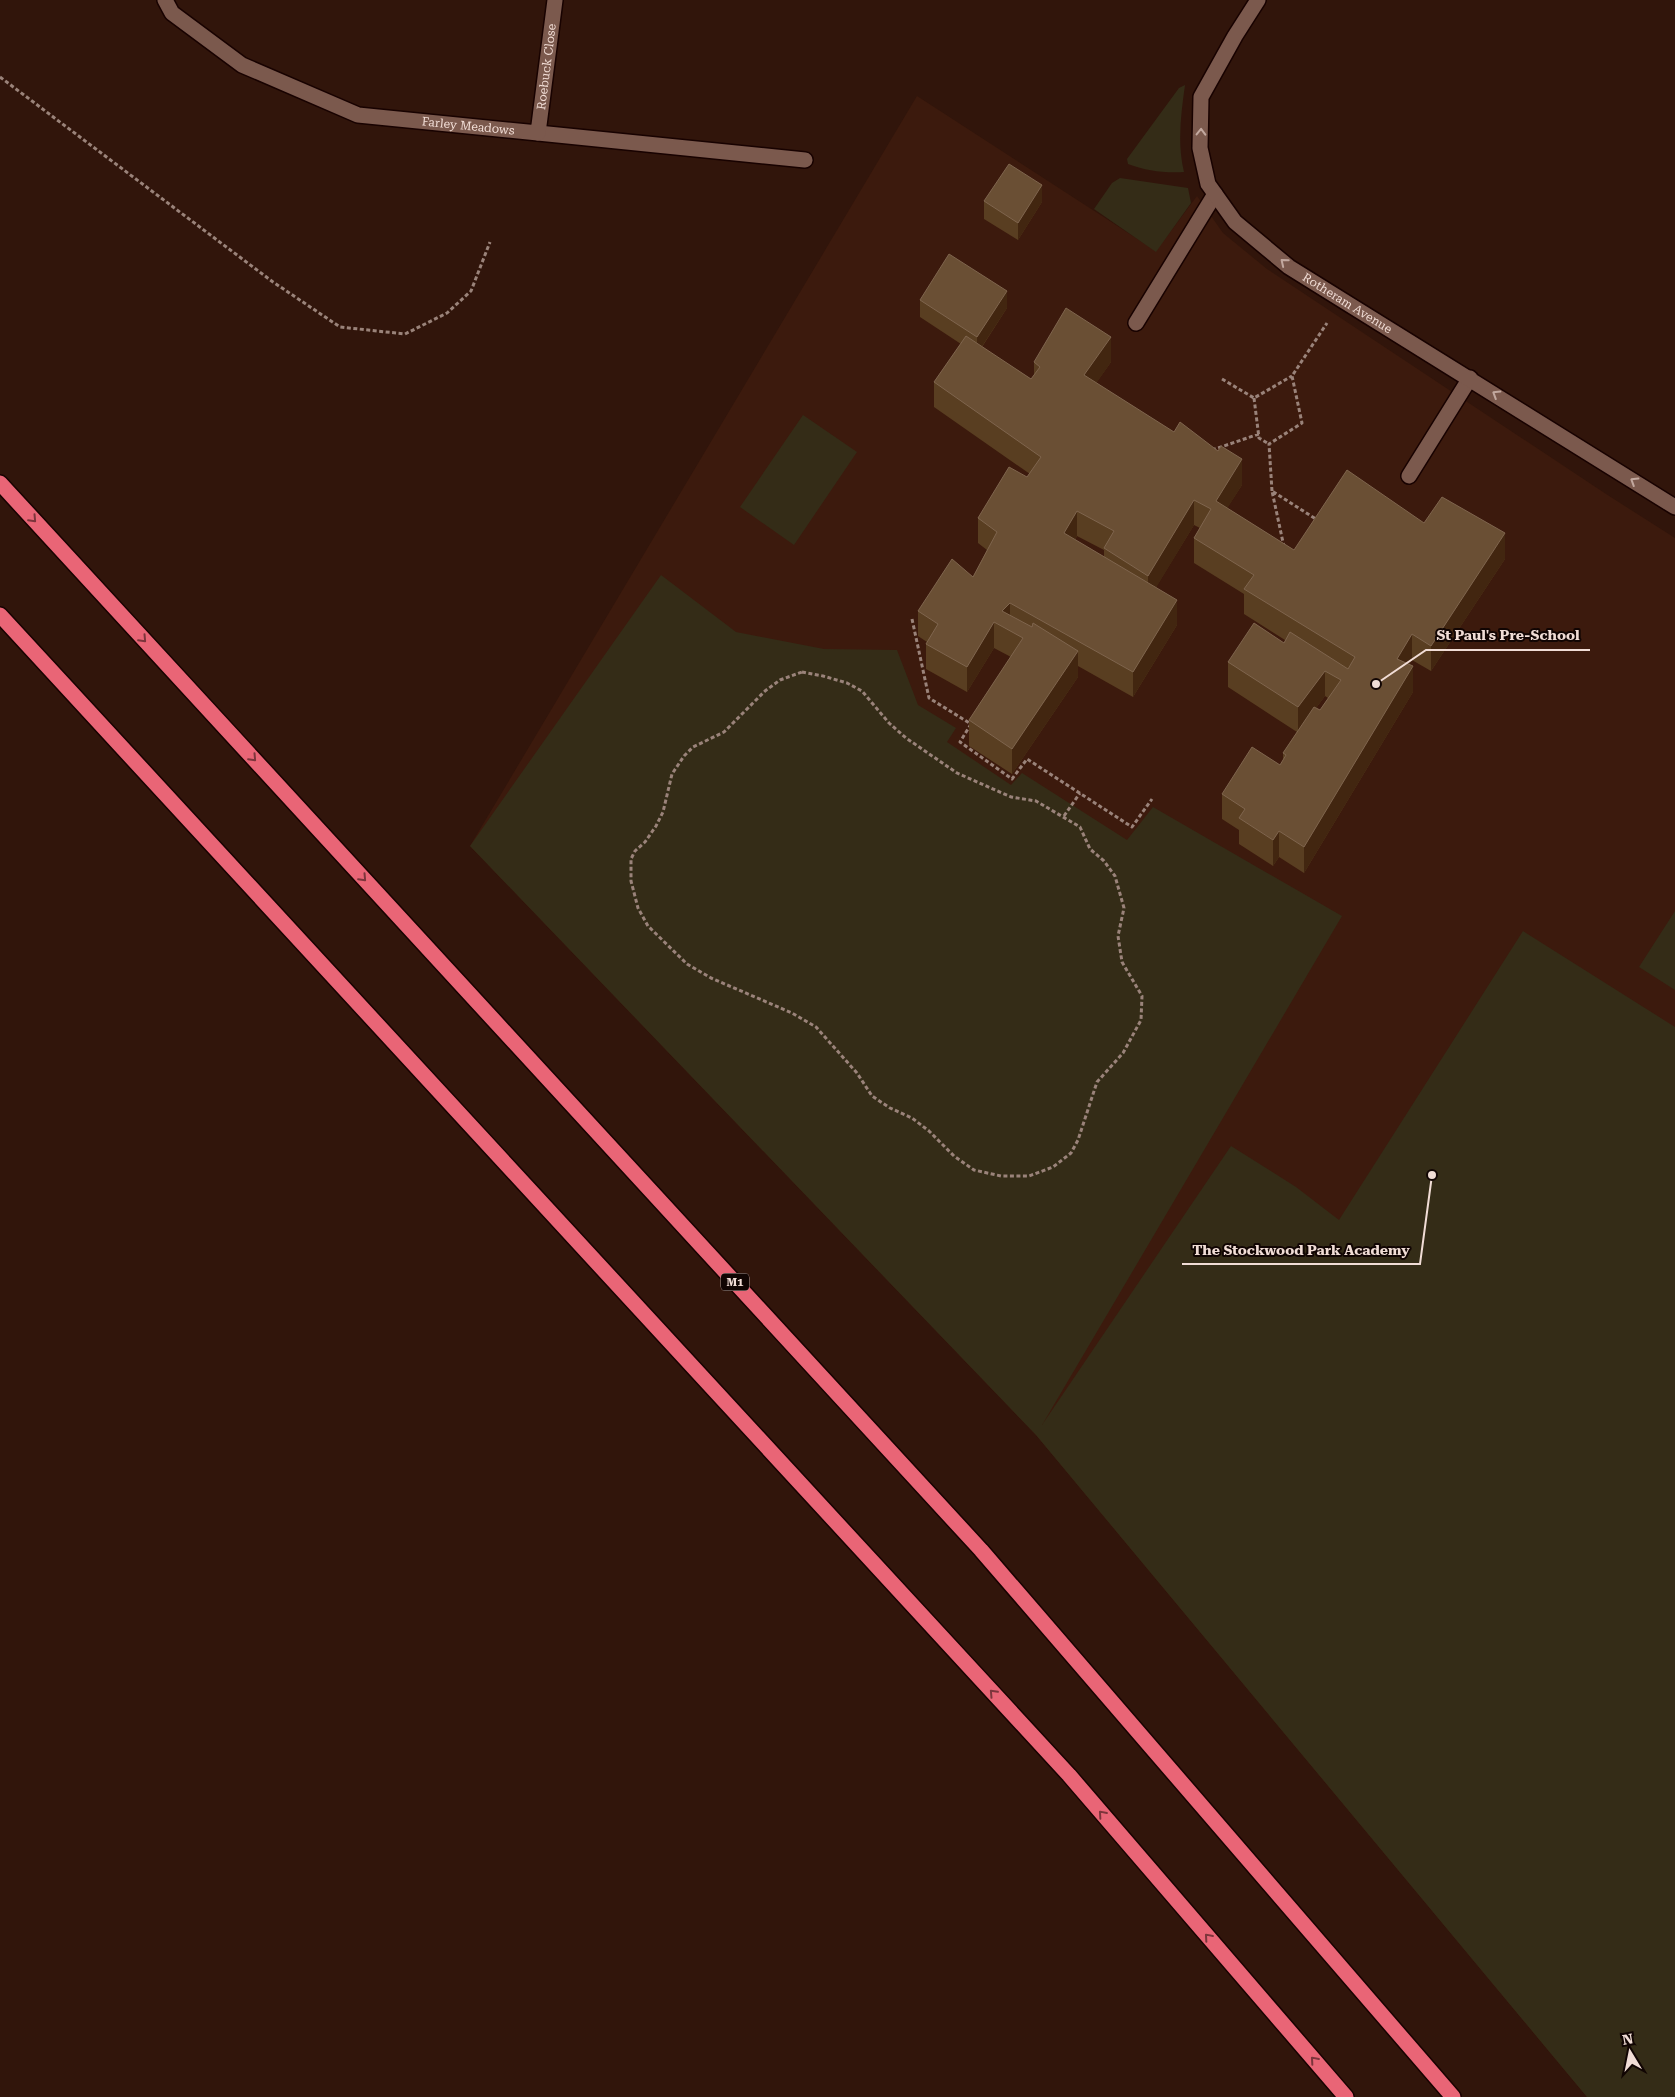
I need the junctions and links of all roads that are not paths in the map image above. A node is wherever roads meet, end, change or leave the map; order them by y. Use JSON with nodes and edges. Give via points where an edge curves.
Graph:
{"nodes":[{"id":1,"x":165,"y":0,"type":"edge"},
{"id":2,"x":555,"y":0,"type":"edge"},
{"id":3,"x":1258,"y":0,"type":"edge"},
{"id":4,"x":538,"y":133,"type":"junction"},
{"id":5,"x":805,"y":160,"type":"dead end"},
{"id":6,"x":1215,"y":194,"type":"junction"},
{"id":7,"x":1136,"y":323,"type":"dead end"},
{"id":8,"x":1470,"y":378,"type":"junction"},
{"id":9,"x":1409,"y":476,"type":"dead end"},
{"id":10,"x":0,"y":483,"type":"edge"},
{"id":11,"x":1675,"y":507,"type":"edge"},
{"id":12,"x":0,"y":615,"type":"edge"},
{"id":13,"x":1346,"y":2097,"type":"edge"},
{"id":14,"x":1454,"y":2097,"type":"edge"}],
"edges":[{"from":1,"to":4,"type":"street","name":"Farley Meadows","via":[[172,13],[242,66],[358,115]]},
{"from":2,"to":4,"type":"street","name":"Roebuck Close"},
{"from":6,"to":3,"type":"street","name":"Rotheram Avenue","one_way":true,"via":[[1208,184],[1200,148],[1201,98],[1234,36]]},
{"from":4,"to":5,"type":"street","name":"Farley Meadows"},
{"from":6,"to":7,"type":"street"},
{"from":8,"to":6,"type":"street","name":"Rotheram Avenue","one_way":true,"via":[[1289,266],[1235,222]]},
{"from":8,"to":9,"type":"street"},
{"from":11,"to":8,"type":"street","name":"Rotheram Avenue","one_way":true},
{"from":10,"to":14,"type":"highway","number":"M1","one_way":true,"via":[[981,1550]]},
{"from":13,"to":12,"type":"highway","one_way":true,"via":[[1069,1775]]}]}
